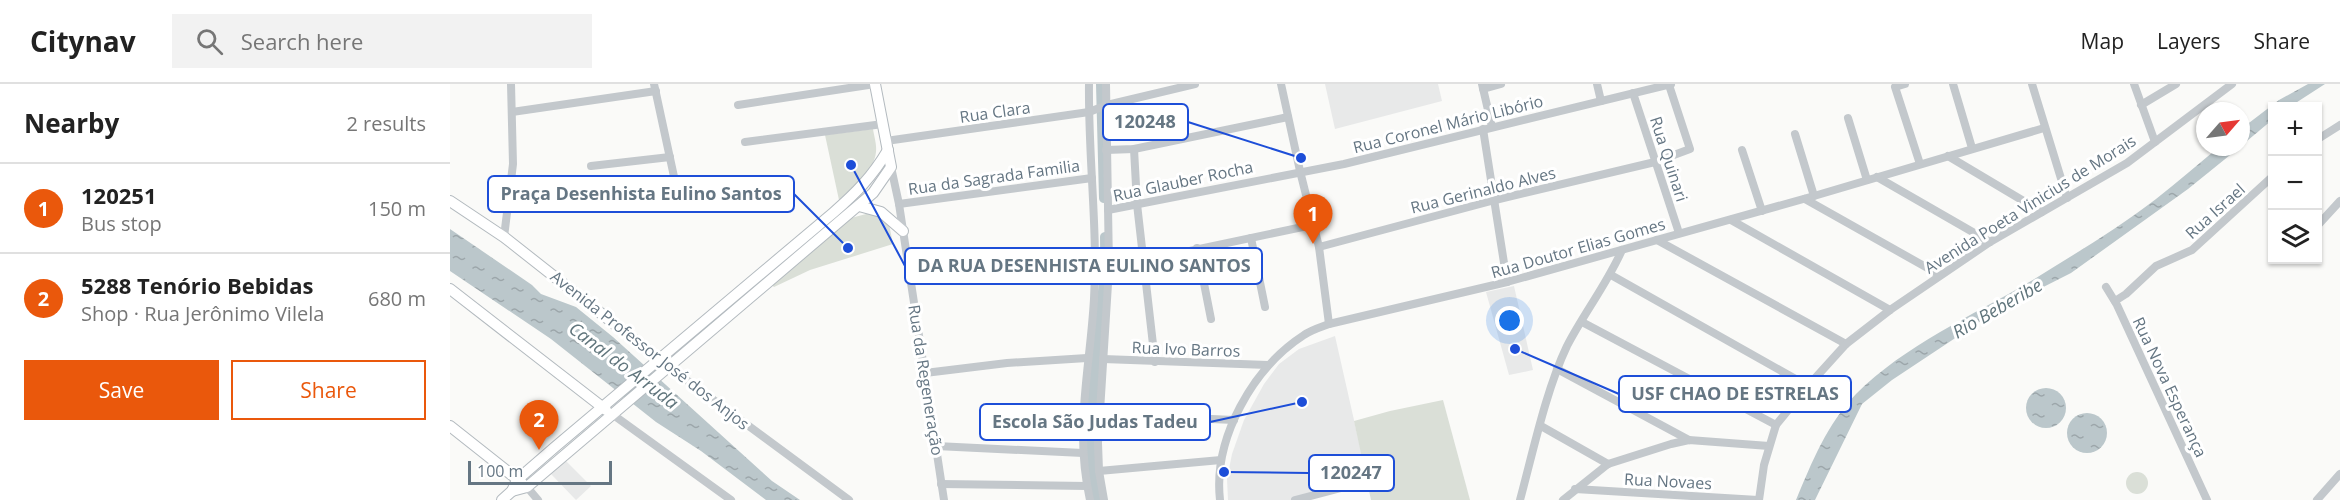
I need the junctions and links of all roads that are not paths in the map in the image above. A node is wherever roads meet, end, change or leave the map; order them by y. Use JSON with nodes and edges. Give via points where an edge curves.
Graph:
{"nodes":[{"id":1,"x":510,"y":84,"type":"edge"},
{"id":2,"x":875,"y":84,"type":"edge"},
{"id":3,"x":1089,"y":84,"type":"edge"},
{"id":4,"x":1106,"y":84,"type":"edge"},
{"id":5,"x":1195,"y":84,"type":"edge"},
{"id":6,"x":1281,"y":84,"type":"edge"},
{"id":7,"x":1501,"y":84,"type":"edge"},
{"id":8,"x":1597,"y":84,"type":"edge"},
{"id":9,"x":1670,"y":84,"type":"edge"},
{"id":10,"x":1905,"y":84,"type":"edge"},
{"id":11,"x":1953,"y":84,"type":"edge"},
{"id":12,"x":2032,"y":84,"type":"edge"},
{"id":13,"x":2134,"y":84,"type":"edge"},
{"id":14,"x":2176,"y":84,"type":"edge"},
{"id":15,"x":2232,"y":84,"type":"edge"},
{"id":16,"x":1483,"y":86,"type":"edge"},
{"id":17,"x":655,"y":88,"type":"edge"},
{"id":18,"x":1633,"y":93,"type":"junction"},
{"id":19,"x":1601,"y":101,"type":"junction"},
{"id":20,"x":738,"y":105,"type":"dead end"},
{"id":21,"x":2141,"y":105,"type":"junction"},
{"id":22,"x":1098,"y":109,"type":"junction"},
{"id":23,"x":512,"y":112,"type":"junction"},
{"id":24,"x":1288,"y":117,"type":"junction"},
{"id":25,"x":1848,"y":118,"type":"dead end"},
{"id":26,"x":883,"y":124,"type":"junction"},
{"id":27,"x":2340,"y":125,"type":"edge"},
{"id":28,"x":1487,"y":128,"type":"junction"},
{"id":29,"x":2044,"y":128,"type":"junction"},
{"id":30,"x":1795,"y":134,"type":"dead end"},
{"id":31,"x":2322,"y":136,"type":"edge"},
{"id":32,"x":745,"y":142,"type":"dead end"},
{"id":33,"x":2155,"y":142,"type":"junction"},
{"id":34,"x":887,"y":146,"type":"junction"},
{"id":35,"x":1972,"y":148,"type":"junction"},
{"id":36,"x":1134,"y":149,"type":"junction"},
{"id":37,"x":1107,"y":150,"type":"junction"},
{"id":38,"x":1742,"y":150,"type":"dead end"},
{"id":39,"x":1948,"y":156,"type":"junction"},
{"id":40,"x":670,"y":157,"type":"junction"},
{"id":41,"x":1655,"y":162,"type":"junction"},
{"id":42,"x":1920,"y":164,"type":"junction"},
{"id":43,"x":591,"y":166,"type":"dead end"},
{"id":44,"x":891,"y":166,"type":"junction"},
{"id":45,"x":1300,"y":171,"type":"junction"},
{"id":46,"x":1877,"y":177,"type":"junction"},
{"id":47,"x":1092,"y":178,"type":"junction"},
{"id":48,"x":1867,"y":180,"type":"junction"},
{"id":49,"x":2268,"y":181,"type":"edge"},
{"id":50,"x":1814,"y":196,"type":"junction"},
{"id":51,"x":2067,"y":198,"type":"junction"},
{"id":52,"x":1805,"y":199,"type":"junction"},
{"id":53,"x":1495,"y":200,"type":"junction"},
{"id":54,"x":450,"y":201,"type":"edge"},
{"id":55,"x":2340,"y":201,"type":"edge"},
{"id":56,"x":899,"y":204,"type":"junction"},
{"id":57,"x":1137,"y":204,"type":"junction"},
{"id":58,"x":859,"y":206,"type":"junction"},
{"id":59,"x":681,"y":209,"type":"dead end"},
{"id":60,"x":1108,"y":210,"type":"junction"},
{"id":61,"x":1762,"y":211,"type":"junction"},
{"id":62,"x":2043,"y":212,"type":"junction"},
{"id":63,"x":1731,"y":220,"type":"junction"},
{"id":64,"x":2322,"y":221,"type":"edge"},
{"id":65,"x":1312,"y":225,"type":"junction"},
{"id":66,"x":903,"y":231,"type":"junction"},
{"id":67,"x":1678,"y":233,"type":"junction"},
{"id":68,"x":504,"y":237,"type":"junction"},
{"id":69,"x":1251,"y":238,"type":"junction"},
{"id":70,"x":1657,"y":240,"type":"junction"},
{"id":71,"x":1990,"y":242,"type":"junction"},
{"id":72,"x":1319,"y":247,"type":"junction"},
{"id":73,"x":1197,"y":248,"type":"junction"},
{"id":74,"x":1622,"y":250,"type":"junction"},
{"id":75,"x":1143,"y":260,"type":"junction"},
{"id":76,"x":1109,"y":268,"type":"junction"},
{"id":77,"x":1611,"y":275,"type":"junction"},
{"id":78,"x":1940,"y":275,"type":"junction"},
{"id":79,"x":1507,"y":282,"type":"junction"},
{"id":80,"x":2106,"y":287,"type":"dead end"},
{"id":81,"x":450,"y":289,"type":"edge"},
{"id":82,"x":2115,"y":301,"type":"junction"},
{"id":83,"x":1265,"y":307,"type":"dead end"},
{"id":84,"x":1890,"y":310,"type":"junction"},
{"id":85,"x":1211,"y":319,"type":"dead end"},
{"id":86,"x":1582,"y":322,"type":"junction"},
{"id":87,"x":1329,"y":324,"type":"junction"},
{"id":88,"x":1846,"y":344,"type":"junction"},
{"id":89,"x":1087,"y":358,"type":"junction"},
{"id":90,"x":1103,"y":359,"type":"junction"},
{"id":91,"x":1155,"y":362,"type":"junction"},
{"id":92,"x":1268,"y":365,"type":"junction"},
{"id":93,"x":661,"y":366,"type":"junction"},
{"id":94,"x":1557,"y":369,"type":"junction"},
{"id":95,"x":925,"y":373,"type":"junction"},
{"id":96,"x":1808,"y":386,"type":"junction"},
{"id":97,"x":607,"y":411,"type":"junction"},
{"id":98,"x":1099,"y":414,"type":"junction"},
{"id":99,"x":1234,"y":420,"type":"junction"},
{"id":100,"x":1776,"y":425,"type":"junction"},
{"id":101,"x":450,"y":426,"type":"edge"},
{"id":102,"x":1541,"y":426,"type":"junction"},
{"id":103,"x":1689,"y":440,"type":"junction"},
{"id":104,"x":936,"y":446,"type":"junction"},
{"id":105,"x":1769,"y":446,"type":"junction"},
{"id":106,"x":1083,"y":453,"type":"junction"},
{"id":107,"x":1221,"y":460,"type":"junction"},
{"id":108,"x":1608,"y":464,"type":"junction"},
{"id":109,"x":1099,"y":471,"type":"junction"},
{"id":110,"x":2340,"y":474,"type":"edge"},
{"id":111,"x":518,"y":480,"type":"junction"},
{"id":112,"x":1364,"y":482,"type":"dead end"},
{"id":113,"x":941,"y":484,"type":"junction"},
{"id":114,"x":1087,"y":486,"type":"junction"},
{"id":115,"x":527,"y":487,"type":"junction"},
{"id":116,"x":1575,"y":489,"type":"junction"},
{"id":117,"x":512,"y":491,"type":"junction"},
{"id":118,"x":502,"y":500,"type":"edge"},
{"id":119,"x":538,"y":500,"type":"edge"},
{"id":120,"x":731,"y":500,"type":"edge"},
{"id":121,"x":849,"y":500,"type":"edge"},
{"id":122,"x":944,"y":500,"type":"edge"},
{"id":123,"x":1090,"y":500,"type":"edge"},
{"id":124,"x":1104,"y":500,"type":"edge"},
{"id":125,"x":1220,"y":500,"type":"edge"},
{"id":126,"x":1295,"y":500,"type":"edge"},
{"id":127,"x":1520,"y":500,"type":"edge"},
{"id":128,"x":1563,"y":500,"type":"edge"},
{"id":129,"x":1759,"y":500,"type":"edge"},
{"id":130,"x":2207,"y":500,"type":"edge"},
{"id":131,"x":2317,"y":500,"type":"edge"}],
"edges":[{"from":1,"to":23,"type":"street"},
{"from":2,"to":20,"type":"street"},
{"from":2,"to":26,"type":"main road","name":"Rua da Regeneração"},
{"from":3,"to":22,"type":"street"},
{"from":4,"to":22,"type":"street"},
{"from":5,"to":22,"type":"street","name":"Rua Clara"},
{"from":6,"to":24,"type":"street"},
{"from":7,"to":16,"type":"street"},
{"from":8,"to":19,"type":"street"},
{"from":9,"to":18,"type":"street","name":"Rua Coronel Mário Libório"},
{"from":9,"to":41,"type":"street","name":"Rua Gerinaldo Alves","via":[[1690,149]]},
{"from":10,"to":42,"type":"street","via":[[1895,87]]},
{"from":11,"to":35,"type":"street"},
{"from":12,"to":29,"type":"street"},
{"from":13,"to":21,"type":"street"},
{"from":14,"to":21,"type":"street"},
{"from":15,"to":33,"type":"street","name":"Avenida Poeta Vinicius de Morais"},
{"from":16,"to":28,"type":"street"},
{"from":17,"to":23,"type":"street"},
{"from":17,"to":40,"type":"street"},
{"from":18,"to":19,"type":"street","name":"Rua Coronel Mário Libório"},
{"from":18,"to":41,"type":"street","name":"Rua Quinari"},
{"from":19,"to":28,"type":"street","name":"Rua Coronel Mário Libório"},
{"from":21,"to":33,"type":"street"},
{"from":22,"to":34,"type":"street","name":"Rua Clara"},
{"from":22,"to":37,"type":"street"},
{"from":22,"to":47,"type":"street"},
{"from":23,"to":68,"type":"street","via":[[513,164]]},
{"from":24,"to":36,"type":"street"},
{"from":24,"to":45,"type":"street"},
{"from":25,"to":48,"type":"street"},
{"from":26,"to":32,"type":"street"},
{"from":26,"to":34,"type":"main road","name":"Rua da Regeneração"},
{"from":27,"to":31,"type":"street"},
{"from":28,"to":45,"type":"street","name":"Rua Coronel Mário Libório","via":[[1344,164]]},
{"from":28,"to":53,"type":"street"},
{"from":29,"to":35,"type":"street","name":"Rua Doutor Elias Gomes"},
{"from":29,"to":51,"type":"street"},
{"from":30,"to":50,"type":"street"},
{"from":33,"to":51,"type":"street","name":"Avenida Poeta Vinicius de Morais"},
{"from":34,"to":44,"type":"main road","name":"Rua da Regeneração"},
{"from":34,"to":93,"type":"main road","via":[[876,171],[862,187]]},
{"from":35,"to":39,"type":"street","name":"Rua Doutor Elias Gomes"},
{"from":36,"to":37,"type":"street"},
{"from":36,"to":57,"type":"street"},
{"from":37,"to":60,"type":"street"},
{"from":38,"to":61,"type":"street"},
{"from":39,"to":42,"type":"street","name":"Rua Doutor Elias Gomes"},
{"from":39,"to":62,"type":"street"},
{"from":40,"to":43,"type":"street"},
{"from":40,"to":59,"type":"street"},
{"from":41,"to":53,"type":"street","name":"Rua Gerinaldo Alves"},
{"from":41,"to":67,"type":"street","name":"Rua Quinari"},
{"from":42,"to":46,"type":"street","name":"Rua Doutor Elias Gomes"},
{"from":44,"to":56,"type":"street","name":"Rua da Regeneração"},
{"from":44,"to":58,"type":"main road"},
{"from":45,"to":57,"type":"street","name":"Rua Glauber Rocha"},
{"from":45,"to":65,"type":"street"},
{"from":46,"to":48,"type":"street","name":"Rua Doutor Elias Gomes"},
{"from":46,"to":71,"type":"street"},
{"from":47,"to":56,"type":"street","name":"Rua da Sagrada Familia"},
{"from":47,"to":89,"type":"street","via":[[1094,301]]},
{"from":48,"to":50,"type":"street","name":"Rua Doutor Elias Gomes"},
{"from":49,"to":82,"type":"street","name":"Rua Israel","via":[[2192,250],[2156,266]]},
{"from":50,"to":52,"type":"street","name":"Rua Doutor Elias Gomes"},
{"from":51,"to":62,"type":"street","name":"Avenida Poeta Vinicius de Morais"},
{"from":52,"to":61,"type":"street","name":"Rua Doutor Elias Gomes"},
{"from":52,"to":78,"type":"street"},
{"from":53,"to":72,"type":"street","name":"Rua Gerinaldo Alves"},
{"from":53,"to":79,"type":"street"},
{"from":54,"to":68,"type":"main road","name":"Avenida Professor José dos Anjos"},
{"from":55,"to":64,"type":"street"},
{"from":56,"to":66,"type":"street","name":"Rua da Regeneração"},
{"from":57,"to":60,"type":"street","name":"Rua Glauber Rocha"},
{"from":57,"to":75,"type":"street"},
{"from":58,"to":66,"type":"main road","via":[[881,212]]},
{"from":58,"to":93,"type":"main road"},
{"from":60,"to":76,"type":"street"},
{"from":61,"to":63,"type":"street","name":"Rua Doutor Elias Gomes"},
{"from":62,"to":71,"type":"street","name":"Avenida Poeta Vinicius de Morais"},
{"from":63,"to":67,"type":"street","name":"Rua Doutor Elias Gomes"},
{"from":63,"to":84,"type":"street"},
{"from":65,"to":69,"type":"street"},
{"from":65,"to":72,"type":"street"},
{"from":66,"to":95,"type":"street","name":"Rua da Regeneração"},
{"from":67,"to":70,"type":"street","name":"Rua Doutor Elias Gomes"},
{"from":68,"to":93,"type":"main road","name":"Avenida Professor José dos Anjos"},
{"from":69,"to":73,"type":"street"},
{"from":69,"to":83,"type":"street"},
{"from":70,"to":74,"type":"street","name":"Rua Doutor Elias Gomes"},
{"from":70,"to":88,"type":"street"},
{"from":71,"to":78,"type":"street","name":"Avenida Poeta Vinicius de Morais"},
{"from":72,"to":87,"type":"street"},
{"from":73,"to":75,"type":"street"},
{"from":73,"to":85,"type":"street"},
{"from":74,"to":77,"type":"street"},
{"from":74,"to":79,"type":"street","name":"Rua Doutor Elias Gomes"},
{"from":75,"to":76,"type":"street"},
{"from":75,"to":91,"type":"street"},
{"from":76,"to":90,"type":"street"},
{"from":77,"to":86,"type":"street"},
{"from":77,"to":96,"type":"street"},
{"from":78,"to":84,"type":"street","name":"Avenida Poeta Vinicius de Morais"},
{"from":79,"to":87,"type":"street","name":"Rua Doutor Elias Gomes"},
{"from":80,"to":82,"type":"street","name":"Rua Nova Esperança"},
{"from":81,"to":97,"type":"main road"},
{"from":82,"to":130,"type":"street","name":"Rua Nova Esperança"},
{"from":84,"to":88,"type":"street","name":"Avenida Poeta Vinicius de Morais"},
{"from":86,"to":94,"type":"street"},
{"from":86,"to":100,"type":"street"},
{"from":87,"to":92,"type":"street","name":"Rua Doutor Elias Gomes","via":[[1306,333]]},
{"from":88,"to":96,"type":"street","name":"Avenida Poeta Vinicius de Morais"},
{"from":89,"to":95,"type":"street"},
{"from":89,"to":106,"type":"street"},
{"from":90,"to":91,"type":"street","name":"Rua Ivo Barros"},
{"from":90,"to":98,"type":"street"},
{"from":91,"to":92,"type":"street","name":"Rua Ivo Barros"},
{"from":92,"to":99,"type":"street","name":"Rua Doutor Elias Gomes"},
{"from":93,"to":97,"type":"main road"},
{"from":93,"to":121,"type":"street","name":"Avenida Professor José dos Anjos"},
{"from":94,"to":102,"type":"street"},
{"from":94,"to":103,"type":"street"},
{"from":95,"to":104,"type":"street","name":"Rua da Regeneração"},
{"from":96,"to":100,"type":"street","name":"Avenida Poeta Vinicius de Morais"},
{"from":97,"to":111,"type":"main road"},
{"from":97,"to":115,"type":"main road"},
{"from":97,"to":120,"type":"street"},
{"from":98,"to":99,"type":"street"},
{"from":98,"to":109,"type":"street"},
{"from":99,"to":107,"type":"street","name":"Rua Doutor Elias Gomes"},
{"from":100,"to":105,"type":"street","name":"Avenida Poeta Vinicius de Morais"},
{"from":101,"to":111,"type":"main road"},
{"from":102,"to":108,"type":"street"},
{"from":102,"to":127,"type":"street"},
{"from":103,"to":105,"type":"street"},
{"from":103,"to":108,"type":"street"},
{"from":104,"to":106,"type":"street"},
{"from":104,"to":113,"type":"street","name":"Rua da Regeneração"},
{"from":105,"to":129,"type":"street","name":"Avenida Poeta Vinicius de Morais"},
{"from":106,"to":114,"type":"street"},
{"from":107,"to":109,"type":"street"},
{"from":107,"to":125,"type":"street","name":"Rua Doutor Elias Gomes"},
{"from":108,"to":116,"type":"street"},
{"from":109,"to":124,"type":"street"},
{"from":110,"to":131,"type":"street"},
{"from":111,"to":115,"type":"main road"},
{"from":111,"to":117,"type":"main road"},
{"from":112,"to":126,"type":"street"},
{"from":113,"to":114,"type":"street"},
{"from":113,"to":122,"type":"street","name":"Rua da Regeneração"},
{"from":114,"to":123,"type":"street"},
{"from":115,"to":117,"type":"main road"},
{"from":115,"to":119,"type":"street"},
{"from":116,"to":128,"type":"street"},
{"from":116,"to":129,"type":"street","name":"Rua Novaes"},
{"from":117,"to":118,"type":"main road"}]}
